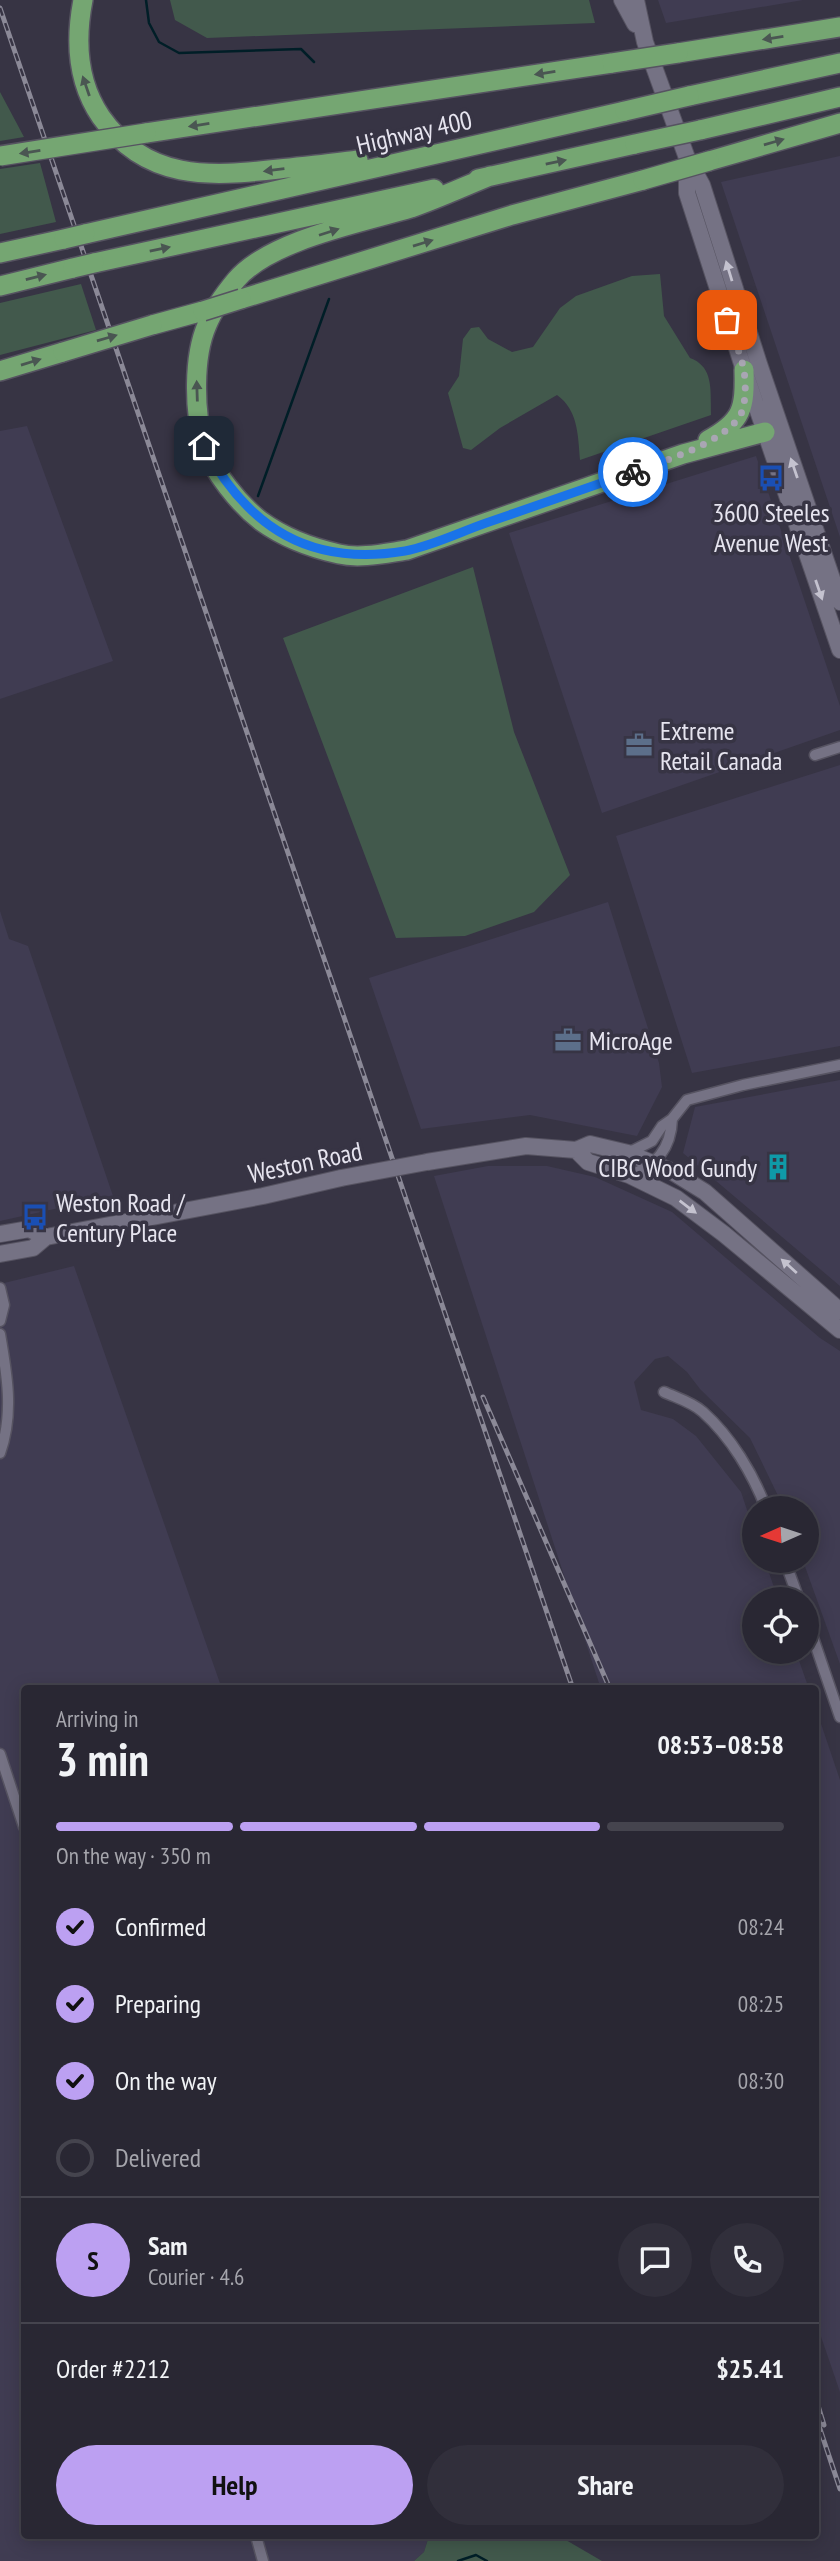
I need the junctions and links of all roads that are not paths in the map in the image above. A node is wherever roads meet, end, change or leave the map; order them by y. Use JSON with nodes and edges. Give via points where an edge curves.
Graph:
{"nodes":[{"id":1,"x":83,"y":0,"type":"edge"},
{"id":2,"x":622,"y":0,"type":"edge"},
{"id":3,"x":636,"y":0,"type":"edge"},
{"id":4,"x":840,"y":27,"type":"edge"},
{"id":5,"x":645,"y":42,"type":"junction"},
{"id":6,"x":840,"y":63,"type":"edge"},
{"id":7,"x":840,"y":97,"type":"edge"},
{"id":8,"x":840,"y":123,"type":"edge"},
{"id":9,"x":463,"y":148,"type":"junction"},
{"id":10,"x":0,"y":156,"type":"edge"},
{"id":11,"x":687,"y":158,"type":"junction"},
{"id":12,"x":489,"y":176,"type":"junction"},
{"id":13,"x":0,"y":253,"type":"edge"},
{"id":14,"x":0,"y":286,"type":"edge"},
{"id":15,"x":744,"y":370,"type":"junction"},
{"id":16,"x":0,"y":371,"type":"edge"},
{"id":17,"x":773,"y":431,"type":"junction"},
{"id":18,"x":683,"y":454,"type":"junction"},
{"id":19,"x":840,"y":602,"type":"edge"},
{"id":20,"x":840,"y":650,"type":"edge"},
{"id":21,"x":840,"y":747,"type":"edge"},
{"id":22,"x":816,"y":755,"type":"dead end"},
{"id":23,"x":840,"y":1066,"type":"edge"},
{"id":24,"x":672,"y":1119,"type":"junction"},
{"id":25,"x":576,"y":1150,"type":"junction"},
{"id":26,"x":628,"y":1153,"type":"junction"},
{"id":27,"x":655,"y":1164,"type":"junction"},
{"id":28,"x":629,"y":1175,"type":"junction"},
{"id":29,"x":0,"y":1234,"type":"edge"},
{"id":30,"x":46,"y":1237,"type":"junction"},
{"id":31,"x":0,"y":1254,"type":"edge"},
{"id":32,"x":0,"y":1288,"type":"edge"},
{"id":33,"x":840,"y":1311,"type":"edge"},
{"id":34,"x":0,"y":1321,"type":"edge"},
{"id":35,"x":840,"y":1330,"type":"edge"},
{"id":36,"x":0,"y":1334,"type":"edge"},
{"id":37,"x":664,"y":1392,"type":"dead end"},
{"id":38,"x":0,"y":1453,"type":"edge"},
{"id":39,"x":761,"y":1496,"type":"edge"},
{"id":40,"x":819,"y":1655,"type":"edge"},
{"id":41,"x":840,"y":1717,"type":"edge"},
{"id":42,"x":0,"y":1754,"type":"edge"},
{"id":43,"x":21,"y":1818,"type":"edge"},
{"id":44,"x":257,"y":2539,"type":"edge"},
{"id":45,"x":263,"y":2561,"type":"edge"}],
"edges":[{"from":9,"to":1,"type":"highway","one_way":true,"via":[[218,175],[185,172],[149,161],[110,130],[94,106],[78,50]]},
{"from":2,"to":5,"type":"main road"},
{"from":3,"to":5,"type":"main road"},
{"from":4,"to":10,"type":"highway","one_way":true,"bridge":true},
{"from":5,"to":11,"type":"main road"},
{"from":6,"to":9,"type":"highway","name":"Highway 400","bridge":true},
{"from":12,"to":7,"type":"highway","one_way":true,"bridge":true},
{"from":16,"to":8,"type":"highway","one_way":true,"bridge":true,"via":[[512,215]]},
{"from":9,"to":13,"type":"highway","name":"Highway 400","bridge":true},
{"from":11,"to":15,"type":"main road","via":[[687,193]]},
{"from":17,"to":11,"type":"main road","one_way":true,"via":[[702,185]]},
{"from":14,"to":12,"type":"highway","one_way":true,"bridge":true},
{"from":18,"to":12,"type":"highway","one_way":true,"via":[[407,551],[367,555],[341,555],[290,538],[261,521],[219,475],[204,446],[196,392],[199,356],[207,324],[237,279],[262,258],[299,242],[413,207]]},
{"from":15,"to":17,"type":"main road"},
{"from":15,"to":18,"type":"highway","via":[[744,401],[735,422]]},
{"from":17,"to":18,"type":"highway"},
{"from":19,"to":17,"type":"main road","one_way":true},
{"from":17,"to":20,"type":"main road","one_way":true},
{"from":21,"to":22,"type":"street"},
{"from":23,"to":24,"type":"street","via":[[698,1096],[687,1100]]},
{"from":24,"to":26,"type":"street","via":[[652,1141]]},
{"from":24,"to":27,"type":"street","via":[[672,1132]]},
{"from":25,"to":26,"type":"main road","name":"Weston Road","via":[[590,1144]]},
{"from":25,"to":28,"type":"main road","name":"Weston Road","via":[[588,1162]]},
{"from":25,"to":30,"type":"main road","name":"Weston Road","bridge":true,"via":[[526,1146],[427,1162]]},
{"from":26,"to":27,"type":"main road","name":"Weston Road"},
{"from":27,"to":28,"type":"street"},
{"from":33,"to":27,"type":"main road","name":"Weston Road","one_way":true,"via":[[705,1192]]},
{"from":28,"to":35,"type":"main road","name":"Weston Road","one_way":true,"via":[[677,1198]]},
{"from":29,"to":30,"type":"main road","name":"Weston Road","via":[[29,1229]]},
{"from":30,"to":31,"type":"main road","name":"Weston Road","via":[[33,1248]]},
{"from":32,"to":34,"type":"street","via":[[4,1305]]},
{"from":36,"to":38,"type":"street","via":[[9,1405]]},
{"from":37,"to":39,"type":"street","via":[[692,1404],[715,1424],[748,1467]]},
{"from":40,"to":41,"type":"street"},
{"from":42,"to":43,"type":"street"},
{"from":44,"to":45,"type":"street"}]}
